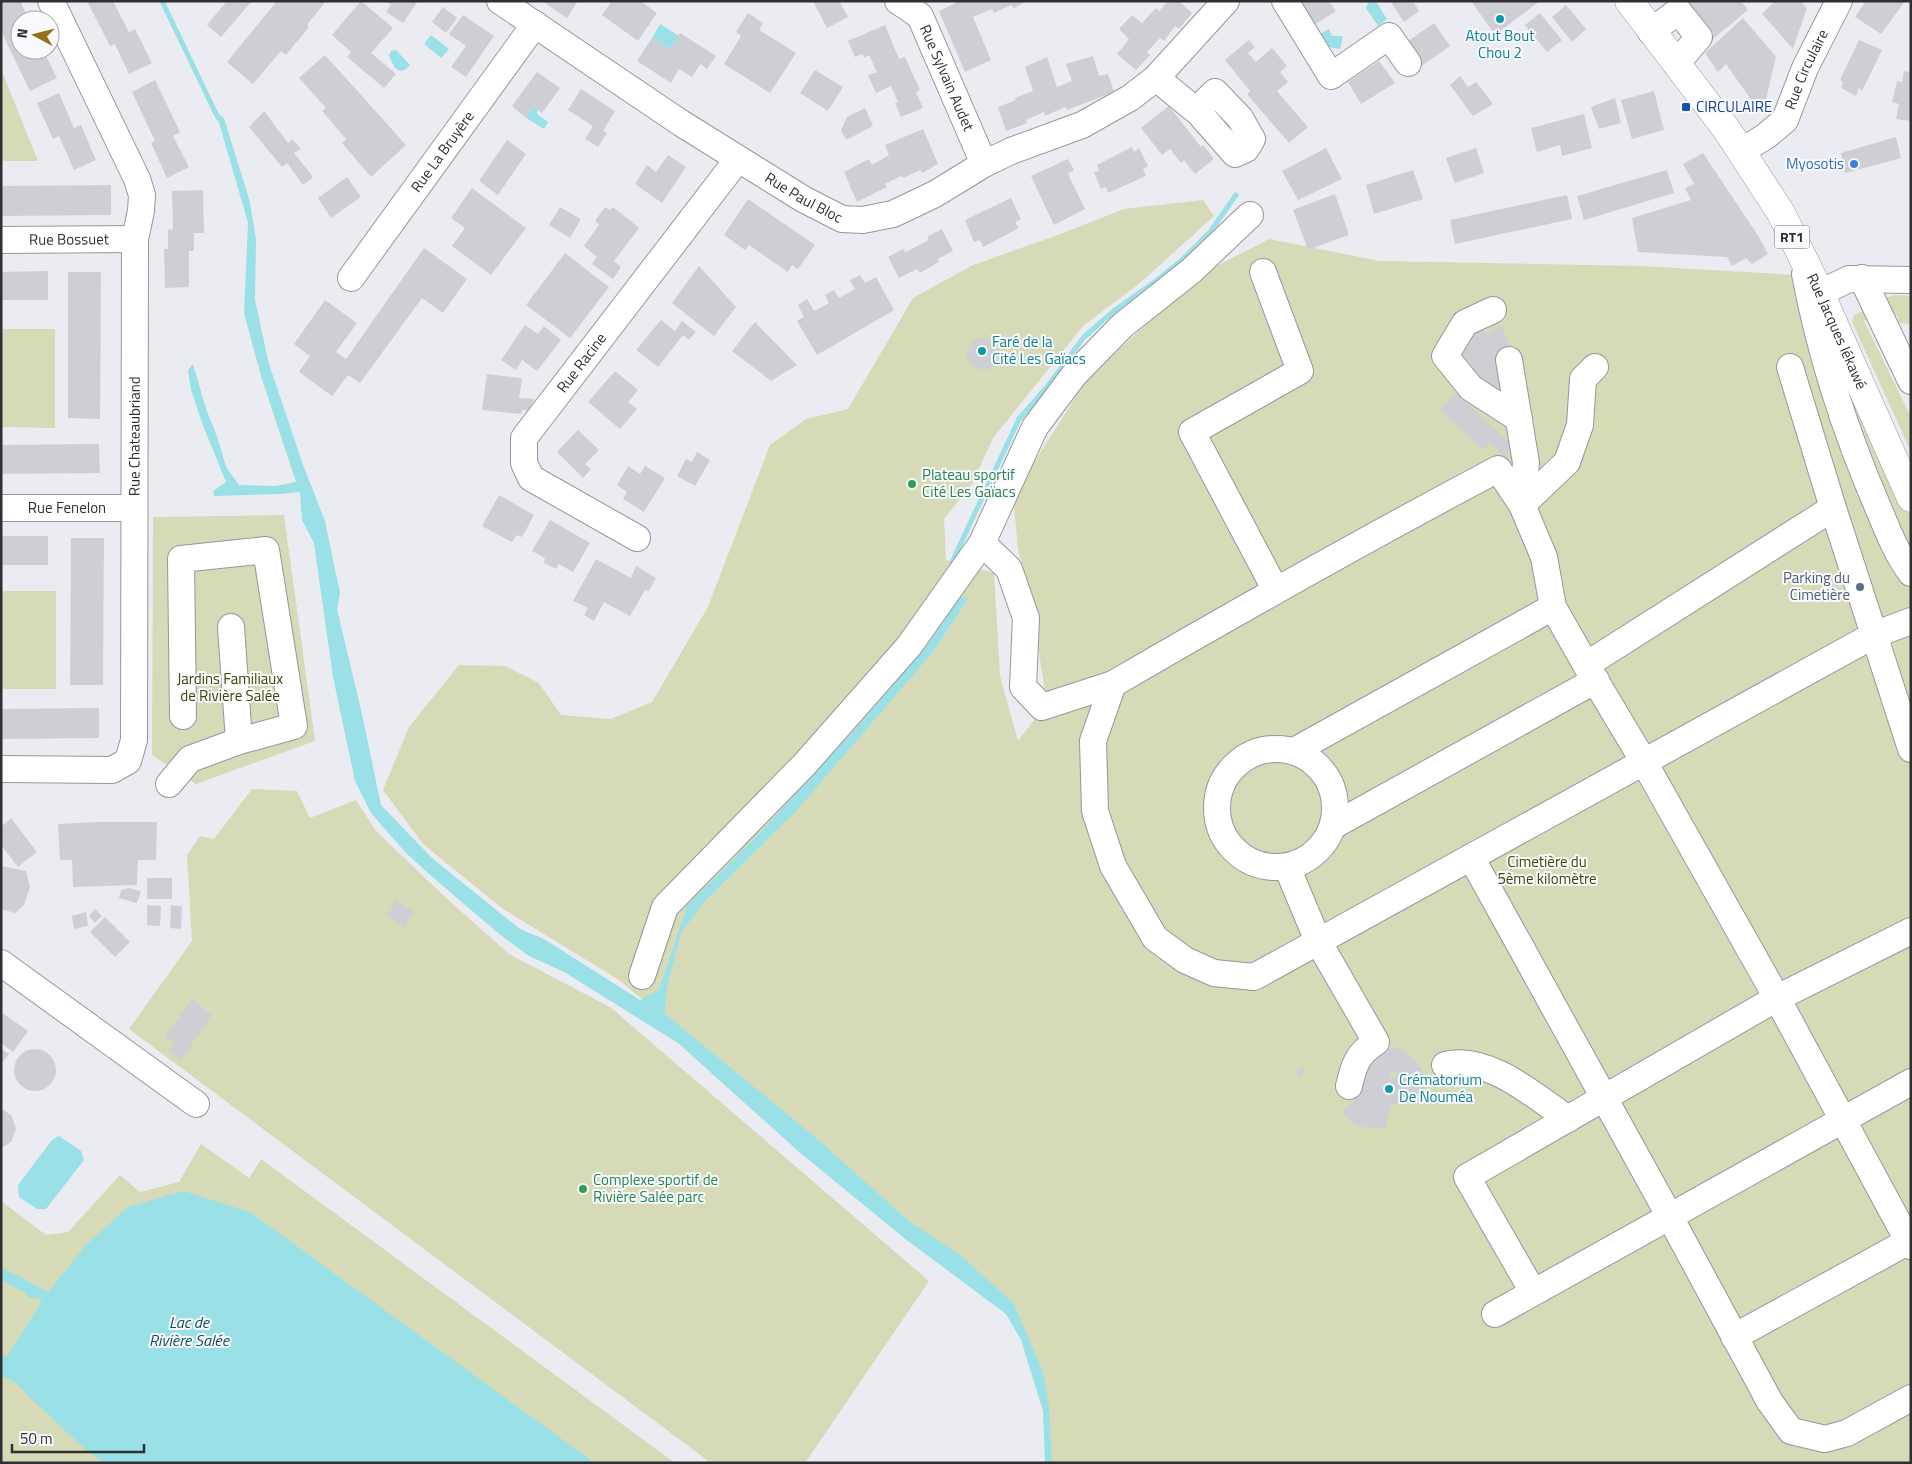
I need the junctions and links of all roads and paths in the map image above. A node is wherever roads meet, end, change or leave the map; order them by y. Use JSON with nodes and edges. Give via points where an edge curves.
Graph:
{"nodes":[{"id":1,"x":51,"y":1,"type":"edge"},
{"id":2,"x":500,"y":1,"type":"edge"},
{"id":3,"x":898,"y":1,"type":"edge"},
{"id":4,"x":1226,"y":1,"type":"edge"},
{"id":5,"x":1285,"y":1,"type":"edge"},
{"id":6,"x":1629,"y":1,"type":"edge"},
{"id":7,"x":1839,"y":1,"type":"edge"},
{"id":8,"x":924,"y":8,"type":"edge"},
{"id":9,"x":535,"y":24,"type":"junction"},
{"id":10,"x":1408,"y":63,"type":"dead end"},
{"id":11,"x":1156,"y":78,"type":"junction"},
{"id":12,"x":1199,"y":113,"type":"dead end"},
{"id":13,"x":1742,"y":150,"type":"junction"},
{"id":14,"x":738,"y":159,"type":"junction"},
{"id":15,"x":984,"y":164,"type":"junction"},
{"id":16,"x":1250,"y":215,"type":"dead end"},
{"id":17,"x":135,"y":239,"type":"junction"},
{"id":18,"x":1,"y":240,"type":"edge"},
{"id":19,"x":1803,"y":258,"type":"junction"},
{"id":20,"x":1263,"y":272,"type":"dead end"},
{"id":21,"x":351,"y":278,"type":"dead end"},
{"id":22,"x":1862,"y":278,"type":"junction"},
{"id":23,"x":1911,"y":280,"type":"edge"},
{"id":24,"x":1820,"y":293,"type":"junction"},
{"id":25,"x":1493,"y":310,"type":"dead end"},
{"id":26,"x":1509,"y":360,"type":"dead end"},
{"id":27,"x":1790,"y":367,"type":"dead end"},
{"id":28,"x":1595,"y":368,"type":"dead end"},
{"id":29,"x":1911,"y":381,"type":"edge"},
{"id":30,"x":1519,"y":419,"type":"junction"},
{"id":31,"x":1911,"y":498,"type":"edge"},
{"id":32,"x":1522,"y":505,"type":"junction"},
{"id":33,"x":1,"y":508,"type":"edge"},
{"id":34,"x":134,"y":508,"type":"junction"},
{"id":35,"x":1833,"y":508,"type":"junction"},
{"id":36,"x":637,"y":538,"type":"dead end"},
{"id":37,"x":982,"y":543,"type":"junction"},
{"id":38,"x":1911,"y":573,"type":"edge"},
{"id":39,"x":1275,"y":590,"type":"junction"},
{"id":40,"x":1554,"y":607,"type":"junction"},
{"id":41,"x":1911,"y":621,"type":"edge"},
{"id":42,"x":231,"y":627,"type":"dead end"},
{"id":43,"x":1874,"y":635,"type":"junction"},
{"id":44,"x":1591,"y":672,"type":"junction"},
{"id":45,"x":1113,"y":684,"type":"junction"},
{"id":46,"x":183,"y":716,"type":"dead end"},
{"id":47,"x":239,"y":741,"type":"junction"},
{"id":48,"x":1911,"y":749,"type":"edge"},
{"id":49,"x":1294,"y":751,"type":"junction"},
{"id":50,"x":1644,"y":762,"type":"junction"},
{"id":51,"x":1,"y":769,"type":"edge"},
{"id":52,"x":169,"y":784,"type":"dead end"},
{"id":53,"x":1332,"y":826,"type":"junction"},
{"id":54,"x":1471,"y":858,"type":"junction"},
{"id":55,"x":1287,"y":867,"type":"junction"},
{"id":56,"x":1911,"y":931,"type":"edge"},
{"id":57,"x":1318,"y":941,"type":"junction"},
{"id":58,"x":1,"y":963,"type":"edge"},
{"id":59,"x":642,"y":976,"type":"dead end"},
{"id":60,"x":1778,"y":998,"type":"junction"},
{"id":61,"x":1449,"y":1060,"type":"dead end"},
{"id":62,"x":1911,"y":1082,"type":"edge"},
{"id":63,"x":1349,"y":1086,"type":"dead end"},
{"id":64,"x":1605,"y":1098,"type":"junction"},
{"id":65,"x":196,"y":1104,"type":"dead end"},
{"id":66,"x":1568,"y":1119,"type":"junction"},
{"id":67,"x":1843,"y":1121,"type":"junction"},
{"id":68,"x":1670,"y":1217,"type":"junction"},
{"id":69,"x":1910,"y":1243,"type":"edge"},
{"id":70,"x":1533,"y":1292,"type":"junction"},
{"id":71,"x":1495,"y":1314,"type":"dead end"},
{"id":72,"x":1734,"y":1338,"type":"junction"},
{"id":73,"x":1911,"y":1398,"type":"edge"}],
"edges":[{"from":1,"to":17,"type":"street","name":"Rue Chateaubriand","via":[[137,179],[142,195]]},
{"from":2,"to":9,"type":"street","name":"Rue Paul Bloc"},
{"from":3,"to":8,"type":"street","name":"Rue Sylvain Audet"},
{"from":4,"to":11,"type":"street","name":"Rue Paul Bloc"},
{"from":5,"to":10,"type":"street","via":[[1331,76],[1388,36]]},
{"from":6,"to":13,"type":"main road","name":"Rue Jacques Iékawé","number":"RT1"},
{"from":7,"to":13,"type":"street","name":"Rue Circulaire","via":[[1805,68],[1785,120]]},
{"from":8,"to":15,"type":"street","name":"Rue Sylvain Audet"},
{"from":9,"to":14,"type":"street","name":"Rue Paul Bloc"},
{"from":9,"to":21,"type":"street","name":"Rue La Bruyère"},
{"from":11,"to":12,"type":"street"},
{"from":11,"to":15,"type":"street","name":"Rue Paul Bloc","via":[[1130,98],[1082,125]]},
{"from":13,"to":19,"type":"main road","name":"Rue Jacques Iékawé","number":"RT1","via":[[1782,213]]},
{"from":14,"to":15,"type":"street","name":"Rue Paul Bloc","via":[[803,200],[842,219],[863,220],[893,214],[935,194]]},
{"from":14,"to":36,"type":"street","name":"Rue Racine","via":[[524,438],[524,464],[531,478]]},
{"from":16,"to":37,"type":"street","via":[[1191,271],[1123,324],[1074,375],[1035,427]]},
{"from":17,"to":18,"type":"street","name":"Rue Bossuet"},
{"from":17,"to":34,"type":"street","name":"Rue Chateaubriand"},
{"from":19,"to":24,"type":"main road","name":"Rue Jacques Iékawé","number":"RT1"},
{"from":19,"to":38,"type":"street","via":[[1813,314],[1837,399],[1870,488],[1901,559]]},
{"from":20,"to":39,"type":"street","via":[[1300,371],[1192,432]]},
{"from":22,"to":23,"type":"street"},
{"from":22,"to":24,"type":"street","via":[[1849,279]]},
{"from":22,"to":29,"type":"street"},
{"from":24,"to":31,"type":"main road","name":"Rue Jacques Iékawé","number":"RT1"},
{"from":25,"to":30,"type":"street","via":[[1465,323],[1445,356],[1471,388]]},
{"from":26,"to":30,"type":"street"},
{"from":27,"to":35,"type":"street"},
{"from":28,"to":32,"type":"street","via":[[1584,379],[1580,425],[1567,462]]},
{"from":30,"to":32,"type":"street","via":[[1526,463]]},
{"from":32,"to":39,"type":"street","via":[[1498,469]]},
{"from":32,"to":40,"type":"street","via":[[1544,557]]},
{"from":33,"to":34,"type":"street","name":"Rue Fenelon"},
{"from":34,"to":51,"type":"street","name":"Rue Chateaubriand","via":[[134,740],[128,761],[112,770]]},
{"from":35,"to":43,"type":"street"},
{"from":35,"to":44,"type":"street"},
{"from":37,"to":45,"type":"street","via":[[1009,568],[1026,618],[1023,686],[1042,708]]},
{"from":37,"to":59,"type":"street","via":[[909,646],[804,765],[665,907]]},
{"from":39,"to":45,"type":"street"},
{"from":40,"to":44,"type":"street"},
{"from":40,"to":49,"type":"street"},
{"from":41,"to":43,"type":"street"},
{"from":42,"to":47,"type":"street"},
{"from":43,"to":48,"type":"street"},
{"from":43,"to":50,"type":"street"},
{"from":44,"to":50,"type":"street"},
{"from":44,"to":53,"type":"street"},
{"from":45,"to":57,"type":"street","via":[[1093,741],[1095,811],[1113,866],[1155,938],[1185,960],[1214,973],[1254,977]]},
{"from":46,"to":47,"type":"street","via":[[181,559],[266,550],[294,726]]},
{"from":47,"to":52,"type":"street","via":[[190,759]]},
{"from":49,"to":53,"type":"street","via":[[1310,759],[1324,772],[1332,789],[1335,807]]},
{"from":49,"to":55,"type":"street","via":[[1274,748],[1255,752],[1238,762],[1225,776],[1216,814],[1222,833],[1233,850],[1249,861],[1267,867]]},
{"from":50,"to":54,"type":"street"},
{"from":50,"to":60,"type":"street"},
{"from":53,"to":55,"type":"street","via":[[1315,853]]},
{"from":54,"to":57,"type":"street"},
{"from":54,"to":64,"type":"street"},
{"from":55,"to":57,"type":"street"},
{"from":56,"to":60,"type":"street"},
{"from":57,"to":63,"type":"street","via":[[1376,1042],[1356,1060]]},
{"from":58,"to":65,"type":"street"},
{"from":60,"to":64,"type":"street"},
{"from":60,"to":67,"type":"street"},
{"from":61,"to":66,"type":"street","via":[[1486,1066]]},
{"from":62,"to":67,"type":"street"},
{"from":64,"to":66,"type":"street"},
{"from":64,"to":68,"type":"street"},
{"from":66,"to":70,"type":"street","via":[[1467,1177]]},
{"from":67,"to":68,"type":"street"},
{"from":67,"to":69,"type":"street"},
{"from":68,"to":70,"type":"street"},
{"from":68,"to":72,"type":"street"},
{"from":69,"to":72,"type":"street"},
{"from":70,"to":71,"type":"street"},
{"from":72,"to":73,"type":"street","via":[[1770,1402],[1791,1431],[1825,1439],[1847,1433]]}]}
